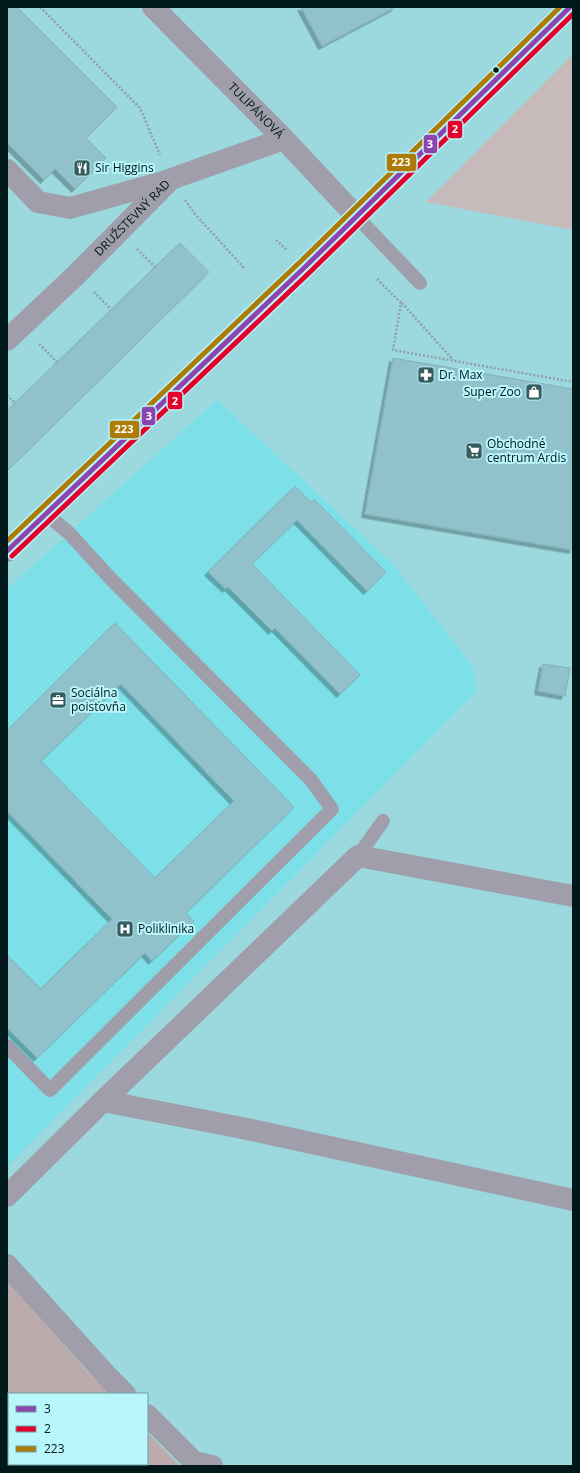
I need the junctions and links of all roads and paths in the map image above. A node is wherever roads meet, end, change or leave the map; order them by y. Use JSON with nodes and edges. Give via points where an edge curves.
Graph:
{"nodes":[{"id":1,"x":40,"y":7,"type":"edge"},
{"id":2,"x":153,"y":7,"type":"edge"},
{"id":3,"x":570,"y":7,"type":"edge"},
{"id":4,"x":284,"y":138,"type":"junction"},
{"id":5,"x":7,"y":170,"type":"edge"},
{"id":6,"x":171,"y":179,"type":"junction"},
{"id":7,"x":357,"y":217,"type":"junction"},
{"id":8,"x":276,"y":240,"type":"dead end"},
{"id":9,"x":290,"y":253,"type":"dead end"},
{"id":10,"x":244,"y":268,"type":"dead end"},
{"id":11,"x":377,"y":279,"type":"dead end"},
{"id":12,"x":420,"y":283,"type":"dead end"},
{"id":13,"x":401,"y":303,"type":"junction"},
{"id":14,"x":7,"y":340,"type":"edge"},
{"id":15,"x":453,"y":360,"type":"junction"},
{"id":16,"x":573,"y":382,"type":"edge"},
{"id":17,"x":7,"y":395,"type":"edge"},
{"id":18,"x":15,"y":403,"type":"dead end"},
{"id":19,"x":46,"y":514,"type":"junction"},
{"id":20,"x":7,"y":551,"type":"edge"},
{"id":21,"x":383,"y":820,"type":"dead end"},
{"id":22,"x":358,"y":856,"type":"junction"},
{"id":23,"x":573,"y":896,"type":"edge"},
{"id":24,"x":7,"y":1046,"type":"edge"},
{"id":25,"x":103,"y":1101,"type":"junction"},
{"id":26,"x":7,"y":1196,"type":"edge"},
{"id":27,"x":573,"y":1200,"type":"edge"},
{"id":28,"x":7,"y":1265,"type":"edge"},
{"id":29,"x":124,"y":1393,"type":"edge"},
{"id":30,"x":148,"y":1416,"type":"edge"},
{"id":31,"x":212,"y":1466,"type":"edge"}],
"edges":[{"from":1,"to":6,"type":"path","via":[[140,108]]},
{"from":2,"to":4,"type":"street","name":"TULIPÁNOVÁ"},
{"from":3,"to":7,"type":"main road"},
{"from":4,"to":6,"type":"street","name":"DRUŽSTEVNÝ RAD"},
{"from":4,"to":7,"type":"street","name":"TULIPÁNOVÁ"},
{"from":5,"to":6,"type":"street","via":[[38,202],[70,208]]},
{"from":6,"to":10,"type":"path","via":[[194,213]]},
{"from":6,"to":14,"type":"street","name":"DRUŽSTEVNÝ RAD","via":[[82,270]]},
{"from":7,"to":12,"type":"lane"},
{"from":7,"to":19,"type":"main road"},
{"from":8,"to":9,"type":"path"},
{"from":11,"to":13,"type":"path"},
{"from":13,"to":15,"type":"path"},
{"from":13,"to":15,"type":"path","via":[[393,350]]},
{"from":15,"to":16,"type":"path"},
{"from":17,"to":18,"type":"path"},
{"from":19,"to":20,"type":"main road"},
{"from":19,"to":24,"type":"lane","via":[[69,533],[110,578],[311,780],[332,809],[50,1090]]},
{"from":21,"to":22,"type":"lane"},
{"from":22,"to":23,"type":"street"},
{"from":22,"to":25,"type":"street"},
{"from":25,"to":26,"type":"street"},
{"from":25,"to":27,"type":"street","via":[[242,1128]]},
{"from":28,"to":29,"type":"street"},
{"from":30,"to":31,"type":"street","via":[[194,1462]]}]}
